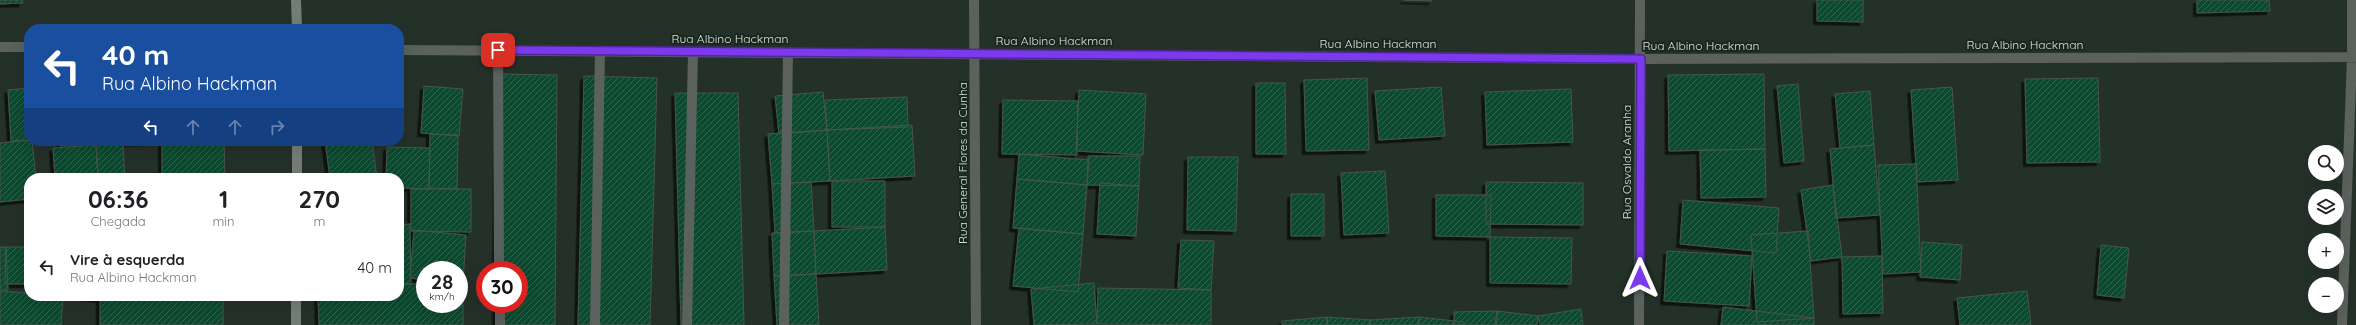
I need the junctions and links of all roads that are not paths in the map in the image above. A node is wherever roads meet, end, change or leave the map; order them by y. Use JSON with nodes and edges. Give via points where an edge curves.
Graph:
{"nodes":[{"id":1,"x":296,"y":0,"type":"edge"},
{"id":2,"x":974,"y":0,"type":"edge"},
{"id":3,"x":1640,"y":0,"type":"edge"},
{"id":4,"x":2352,"y":0,"type":"edge"},
{"id":5,"x":297,"y":24,"type":"edge"},
{"id":6,"x":0,"y":47,"type":"edge"},
{"id":7,"x":24,"y":47,"type":"edge"},
{"id":8,"x":404,"y":50,"type":"edge"},
{"id":9,"x":498,"y":50,"type":"junction"},
{"id":10,"x":600,"y":51,"type":"junction"},
{"id":11,"x":692,"y":52,"type":"junction"},
{"id":12,"x":788,"y":53,"type":"junction"},
{"id":13,"x":976,"y":54,"type":"junction"},
{"id":14,"x":2354,"y":57,"type":"edge"},
{"id":15,"x":1641,"y":59,"type":"junction"},
{"id":16,"x":297,"y":146,"type":"edge"},
{"id":17,"x":297,"y":173,"type":"edge"},
{"id":18,"x":499,"y":261,"type":"edge"},
{"id":19,"x":296,"y":301,"type":"edge"},
{"id":20,"x":500,"y":313,"type":"edge"},
{"id":21,"x":296,"y":325,"type":"edge"},
{"id":22,"x":500,"y":325,"type":"edge"},
{"id":23,"x":595,"y":325,"type":"edge"},
{"id":24,"x":687,"y":325,"type":"edge"},
{"id":25,"x":784,"y":325,"type":"edge"},
{"id":26,"x":976,"y":325,"type":"edge"},
{"id":27,"x":1639,"y":325,"type":"edge"},
{"id":28,"x":2342,"y":325,"type":"edge"}],
"edges":[{"from":1,"to":5,"type":"street"},
{"from":2,"to":13,"type":"street","name":"Rua General Flores da Cunha"},
{"from":3,"to":15,"type":"street","name":"Rua Osvaldo Aranha"},
{"from":4,"to":14,"type":"street"},
{"from":6,"to":7,"type":"street"},
{"from":8,"to":9,"type":"street","name":"Rua Albino Hackman"},
{"from":9,"to":10,"type":"street","name":"Rua Albino Hackman"},
{"from":9,"to":18,"type":"street"},
{"from":10,"to":11,"type":"street","name":"Rua Albino Hackman"},
{"from":10,"to":23,"type":"street"},
{"from":11,"to":12,"type":"street","name":"Rua Albino Hackman"},
{"from":11,"to":24,"type":"street"},
{"from":12,"to":13,"type":"street","name":"Rua Albino Hackman"},
{"from":12,"to":25,"type":"street"},
{"from":13,"to":15,"type":"street","name":"Rua Albino Hackman"},
{"from":13,"to":26,"type":"street","name":"Rua General Flores da Cunha"},
{"from":14,"to":15,"type":"street","name":"Rua Albino Hackman"},
{"from":14,"to":28,"type":"street"},
{"from":15,"to":27,"type":"street","name":"Rua Osvaldo Aranha"},
{"from":16,"to":17,"type":"street"},
{"from":19,"to":21,"type":"street"},
{"from":20,"to":22,"type":"street"}]}
